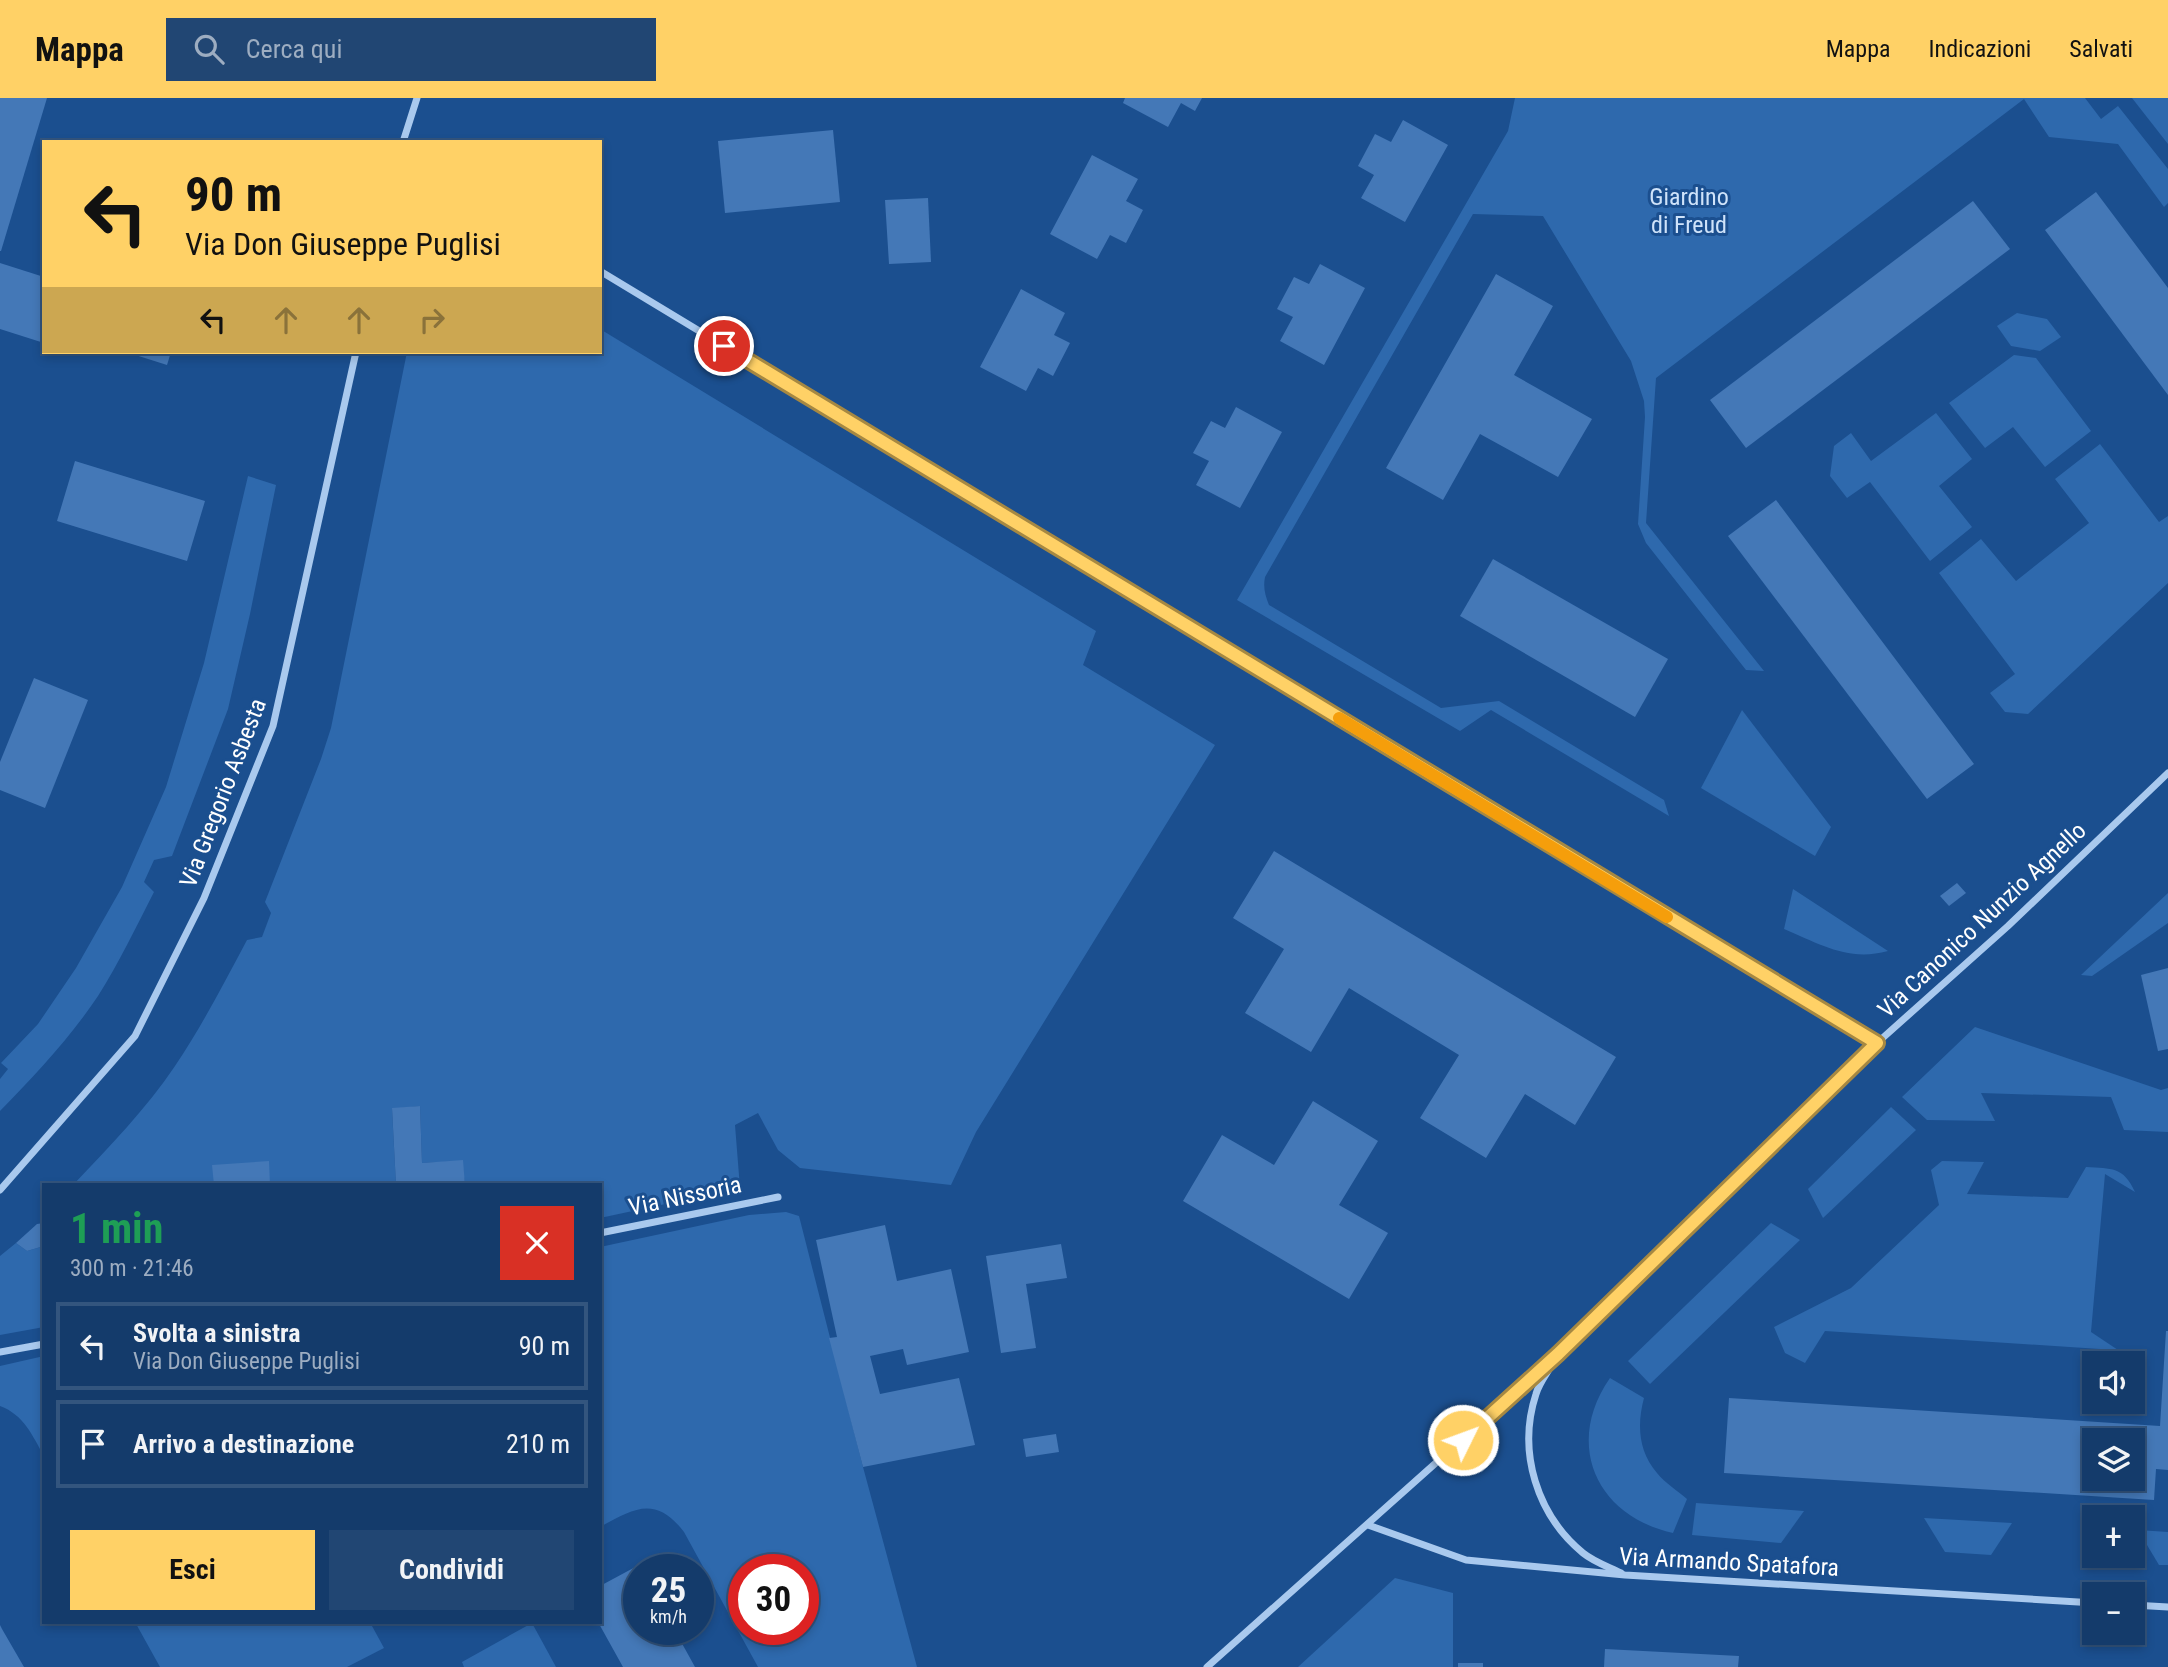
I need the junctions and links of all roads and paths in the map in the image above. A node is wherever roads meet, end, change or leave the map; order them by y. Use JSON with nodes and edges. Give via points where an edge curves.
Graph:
{"nodes":[{"id":1,"x":417,"y":98,"type":"edge"},
{"id":2,"x":404,"y":140,"type":"edge"},
{"id":3,"x":602,"y":272,"type":"edge"},
{"id":4,"x":356,"y":354,"type":"edge"},
{"id":5,"x":2168,"y":773,"type":"edge"},
{"id":6,"x":1877,"y":1043,"type":"junction"},
{"id":7,"x":0,"y":1190,"type":"edge"},
{"id":8,"x":778,"y":1197,"type":"dead end"},
{"id":9,"x":602,"y":1233,"type":"edge"},
{"id":10,"x":42,"y":1343,"type":"edge"},
{"id":11,"x":0,"y":1352,"type":"edge"},
{"id":12,"x":1558,"y":1354,"type":"junction"},
{"id":13,"x":1368,"y":1525,"type":"junction"},
{"id":14,"x":1625,"y":1575,"type":"junction"},
{"id":15,"x":2082,"y":1602,"type":"edge"},
{"id":16,"x":2145,"y":1606,"type":"edge"},
{"id":17,"x":2168,"y":1607,"type":"edge"},
{"id":18,"x":1207,"y":1667,"type":"edge"}],
"edges":[{"from":1,"to":2,"type":"street"},
{"from":3,"to":6,"type":"street"},
{"from":4,"to":7,"type":"street","name":"Via Gregorio Asbesta","via":[[274,726],[204,898],[135,1036]]},
{"from":5,"to":6,"type":"street","name":"Via Canonico Nunzio Agnello"},
{"from":6,"to":12,"type":"street","name":"Via Canonico Nunzio Agnello"},
{"from":8,"to":9,"type":"street","name":"Via Nissoria"},
{"from":10,"to":11,"type":"street"},
{"from":12,"to":13,"type":"street","name":"Via Canonico Nunzio Agnello"},
{"from":12,"to":14,"type":"street","via":[[1536,1393],[1528,1437],[1533,1482],[1553,1522],[1585,1555]]},
{"from":13,"to":14,"type":"street","name":"Via Armando Spatafora","via":[[1466,1560]]},
{"from":13,"to":18,"type":"street","name":"Via Canonico Nunzio Agnello"},
{"from":14,"to":15,"type":"street","name":"Via Armando Spatafora"},
{"from":16,"to":17,"type":"street"}]}
